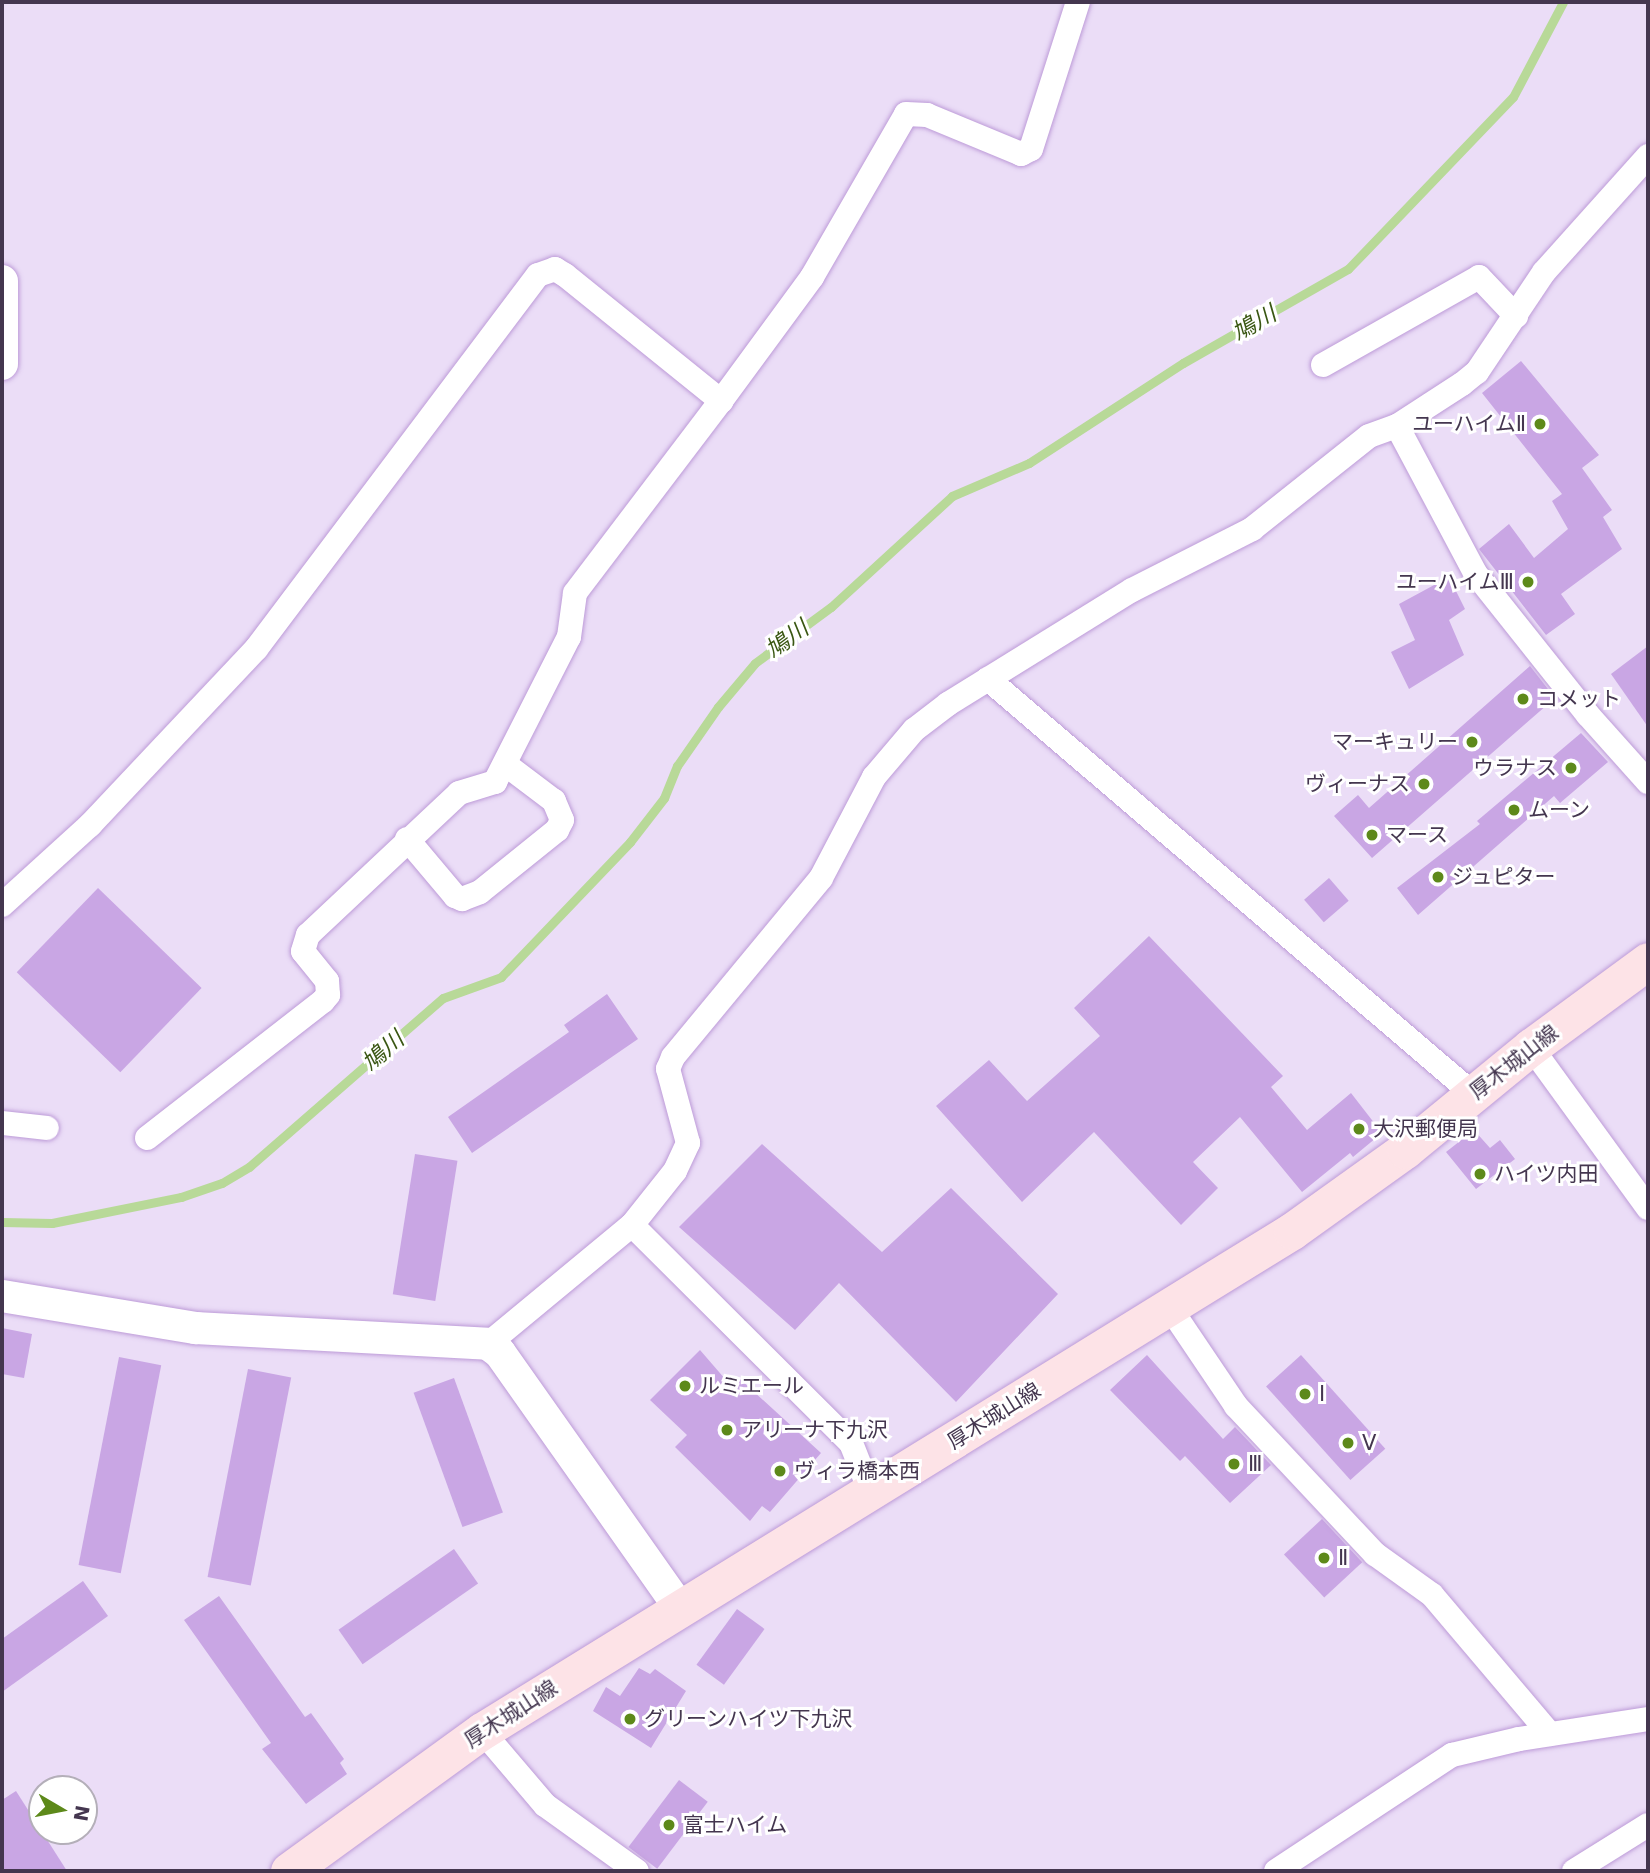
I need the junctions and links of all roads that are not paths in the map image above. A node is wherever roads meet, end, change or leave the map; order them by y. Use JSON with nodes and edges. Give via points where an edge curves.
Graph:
{"nodes":[{"id":1,"x":1078,"y":2,"type":"edge"},
{"id":2,"x":1648,"y":156,"type":"edge"},
{"id":3,"x":2,"y":281,"type":"edge"},
{"id":4,"x":1516,"y":316,"type":"junction"},
{"id":5,"x":2,"y":364,"type":"edge"},
{"id":6,"x":1323,"y":365,"type":"dead end"},
{"id":7,"x":721,"y":401,"type":"junction"},
{"id":8,"x":1397,"y":426,"type":"junction"},
{"id":9,"x":988,"y":680,"type":"junction"},
{"id":10,"x":505,"y":764,"type":"junction"},
{"id":11,"x":1648,"y":782,"type":"edge"},
{"id":12,"x":407,"y":839,"type":"junction"},
{"id":13,"x":2,"y":905,"type":"edge"},
{"id":14,"x":1648,"y":961,"type":"edge"},
{"id":15,"x":1531,"y":1047,"type":"junction"},
{"id":16,"x":1473,"y":1094,"type":"junction"},
{"id":17,"x":2,"y":1124,"type":"edge"},
{"id":18,"x":47,"y":1128,"type":"dead end"},
{"id":19,"x":146,"y":1138,"type":"dead end"},
{"id":20,"x":1648,"y":1208,"type":"edge"},
{"id":21,"x":632,"y":1225,"type":"junction"},
{"id":22,"x":2,"y":1296,"type":"edge"},
{"id":23,"x":1170,"y":1308,"type":"junction"},
{"id":24,"x":488,"y":1345,"type":"junction"},
{"id":25,"x":870,"y":1491,"type":"junction"},
{"id":26,"x":680,"y":1608,"type":"junction"},
{"id":27,"x":1648,"y":1719,"type":"edge"},
{"id":28,"x":482,"y":1731,"type":"junction"},
{"id":29,"x":1550,"y":1734,"type":"junction"},
{"id":30,"x":1648,"y":1825,"type":"edge"},
{"id":31,"x":289,"y":1871,"type":"edge"},
{"id":32,"x":637,"y":1871,"type":"edge"},
{"id":33,"x":1276,"y":1871,"type":"edge"},
{"id":34,"x":1574,"y":1871,"type":"edge"}],
"edges":[{"from":1,"to":7,"type":"street","via":[[1031,149],[1021,154],[927,115],[906,114],[812,277]]},
{"from":2,"to":4,"type":"street","via":[[1544,272]]},
{"from":3,"to":5,"type":"street"},
{"from":4,"to":6,"type":"street","via":[[1479,277]]},
{"from":4,"to":8,"type":"street","via":[[1477,372]]},
{"from":7,"to":10,"type":"street","via":[[575,593],[569,637]]},
{"from":7,"to":13,"type":"street","via":[[565,275],[545,271],[256,649],[90,825]]},
{"from":8,"to":9,"type":"street","via":[[1368,436],[1252,528],[1132,590]]},
{"from":8,"to":11,"type":"street","via":[[1475,573]]},
{"from":9,"to":16,"type":"street"},
{"from":9,"to":21,"type":"street","via":[[914,730],[874,777],[821,878],[673,1057],[668,1069],[688,1143],[674,1171]]},
{"from":10,"to":12,"type":"street","via":[[495,782],[459,793]]},
{"from":10,"to":12,"type":"street","via":[[554,801],[562,820],[557,830],[480,892],[463,899],[455,896]]},
{"from":12,"to":19,"type":"street","via":[[302,943],[303,951],[327,981],[328,995]]},
{"from":14,"to":15,"type":"main road","name":"厚木城山線"},
{"from":15,"to":16,"type":"main road","name":"厚木城山線"},
{"from":15,"to":20,"type":"street"},
{"from":16,"to":23,"type":"main road","name":"厚木城山線","via":[[1361,1183]]},
{"from":17,"to":18,"type":"street"},
{"from":21,"to":24,"type":"street"},
{"from":21,"to":25,"type":"street","via":[[851,1443]]},
{"from":22,"to":24,"type":"street","via":[[195,1328]]},
{"from":23,"to":25,"type":"main road","name":"厚木城山線"},
{"from":23,"to":29,"type":"street","via":[[1236,1406],[1375,1554],[1432,1595]]},
{"from":24,"to":26,"type":"street","via":[[500,1353]]},
{"from":25,"to":26,"type":"main road","name":"厚木城山線"},
{"from":26,"to":28,"type":"main road","name":"厚木城山線"},
{"from":27,"to":29,"type":"street"},
{"from":28,"to":31,"type":"main road","name":"厚木城山線"},
{"from":28,"to":32,"type":"street","via":[[545,1805]]},
{"from":29,"to":33,"type":"street","via":[[1445,1759]]},
{"from":30,"to":34,"type":"street"}]}
